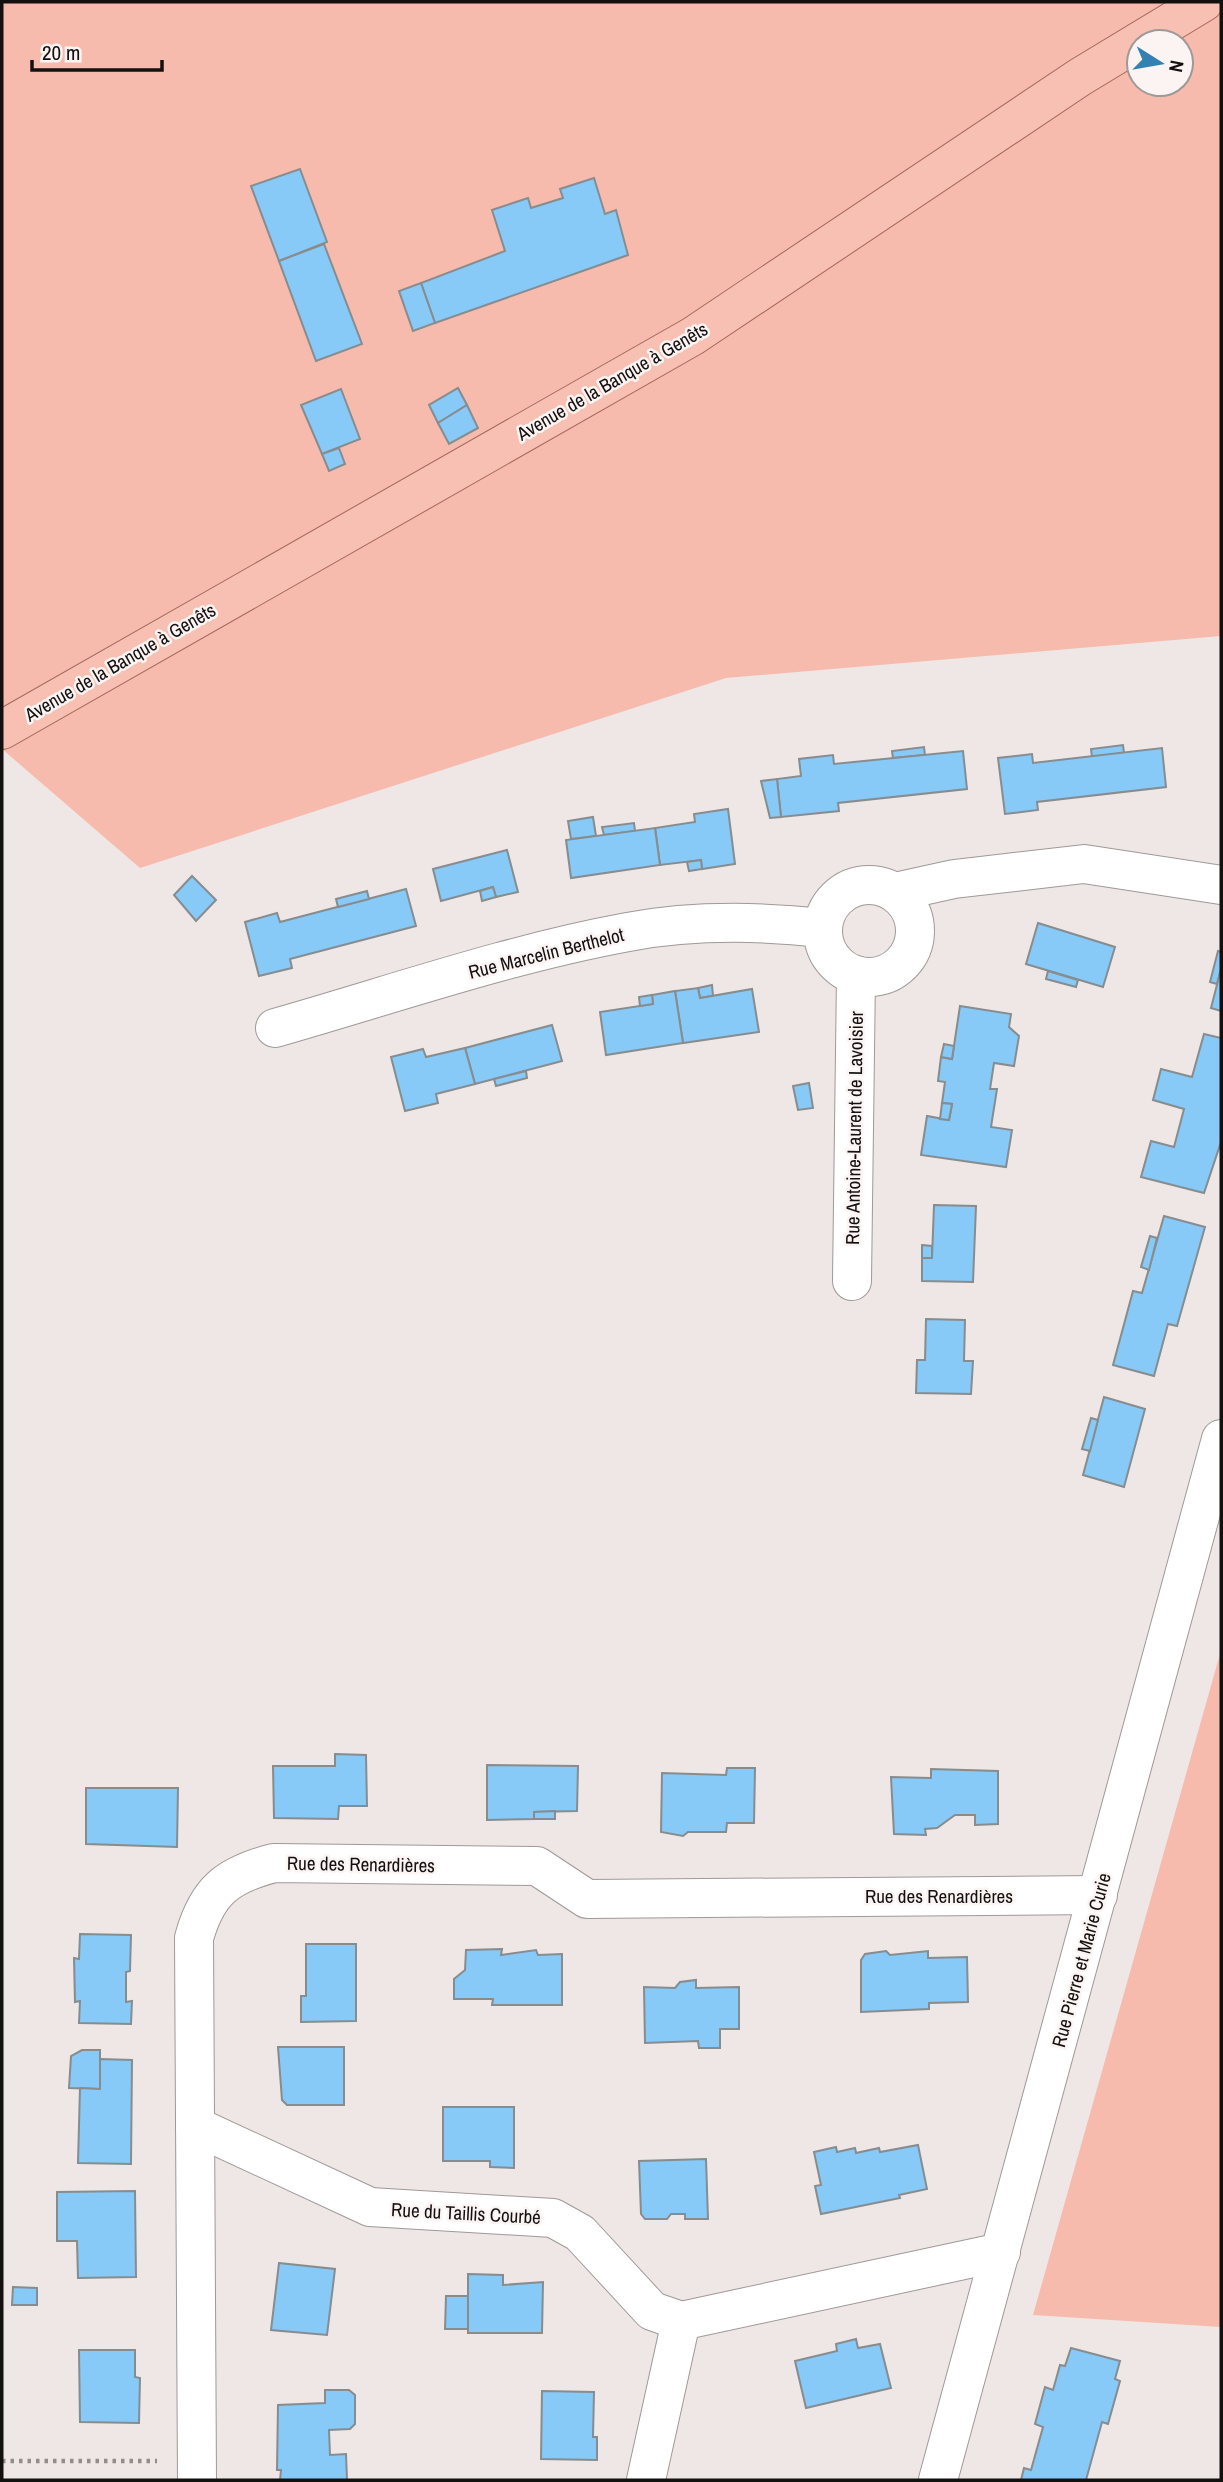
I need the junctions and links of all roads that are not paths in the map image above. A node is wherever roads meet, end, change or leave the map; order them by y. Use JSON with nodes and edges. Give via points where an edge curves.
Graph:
{"nodes":[{"id":1,"x":1204,"y":2,"type":"edge"},
{"id":2,"x":2,"y":730,"type":"edge"},
{"id":3,"x":1221,"y":885,"type":"edge"},
{"id":4,"x":895,"y":892,"type":"junction"},
{"id":5,"x":823,"y":928,"type":"junction"},
{"id":6,"x":856,"y":975,"type":"junction"},
{"id":7,"x":275,"y":1028,"type":"dead end"},
{"id":8,"x":852,"y":1281,"type":"dead end"},
{"id":9,"x":1221,"y":1439,"type":"edge"},
{"id":10,"x":1098,"y":1895,"type":"junction"},
{"id":11,"x":195,"y":2126,"type":"junction"},
{"id":12,"x":1001,"y":2252,"type":"junction"},
{"id":13,"x":681,"y":2321,"type":"junction"},
{"id":14,"x":196,"y":2471,"type":"edge"},
{"id":15,"x":646,"y":2480,"type":"edge"},
{"id":16,"x":938,"y":2480,"type":"edge"}],
"edges":[{"from":1,"to":2,"type":"main road","name":"Avenue de la Banque à Genêts","via":[[1080,77],[692,336]]},
{"from":3,"to":4,"type":"street","via":[[1084,864],[954,879]]},
{"from":4,"to":5,"type":"street","via":[[864,885],[849,890],[827,912]]},
{"from":4,"to":6,"type":"street","via":[[913,916],[913,944],[897,968],[870,977]]},
{"from":5,"to":6,"type":"street","via":[[832,958]]},
{"from":5,"to":7,"type":"street","name":"Rue Marcelin Berthelot","via":[[773,922],[630,931]]},
{"from":6,"to":8,"type":"street","name":"Rue Antoine-Laurent de Lavoisier"},
{"from":9,"to":10,"type":"street","name":"Rue Pierre et Marie Curie"},
{"from":10,"to":11,"type":"street","name":"Rue des Renardières","via":[[587,1899],[537,1866],[274,1864],[243,1871],[202,1908],[194,1938]]},
{"from":10,"to":12,"type":"street","name":"Rue Pierre et Marie Curie"},
{"from":11,"to":13,"type":"street","name":"Rue du Taillis Courbé","via":[[370,2207],[553,2218],[580,2233],[652,2311]]},
{"from":11,"to":14,"type":"street","name":"Rue des Renardières"},
{"from":12,"to":13,"type":"street"},
{"from":12,"to":16,"type":"street","name":"Rue Pierre et Marie Curie"},
{"from":13,"to":15,"type":"street"}]}
